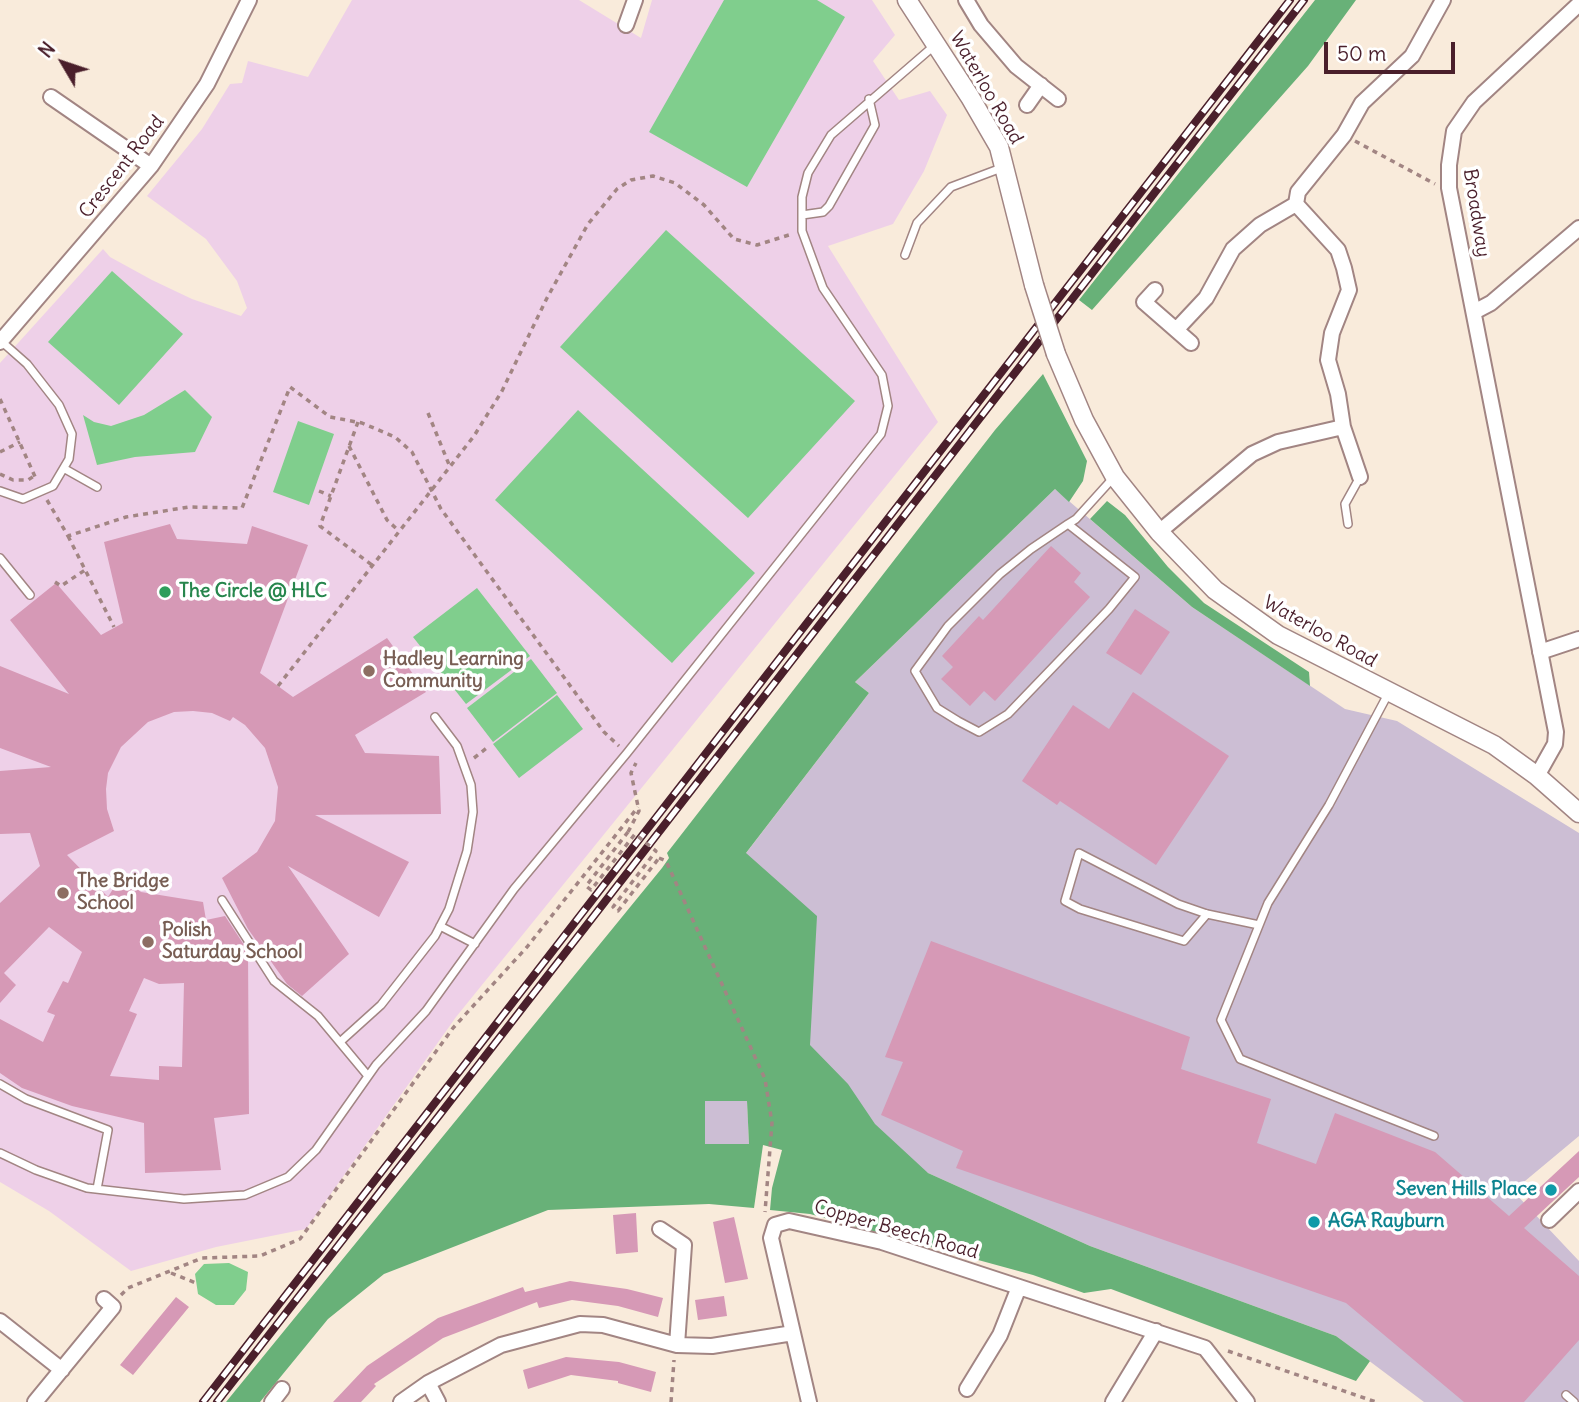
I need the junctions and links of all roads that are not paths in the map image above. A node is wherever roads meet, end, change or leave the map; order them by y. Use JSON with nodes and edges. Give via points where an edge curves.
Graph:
{"nodes":[{"id":1,"x":249,"y":0,"type":"edge"},
{"id":2,"x":635,"y":0,"type":"edge"},
{"id":3,"x":907,"y":0,"type":"edge"},
{"id":4,"x":966,"y":0,"type":"edge"},
{"id":5,"x":1438,"y":2,"type":"edge"},
{"id":6,"x":1579,"y":4,"type":"edge"},
{"id":7,"x":625,"y":25,"type":"dead end"},
{"id":8,"x":937,"y":43,"type":"junction"},
{"id":9,"x":1041,"y":85,"type":"junction"},
{"id":10,"x":51,"y":97,"type":"dead end"},
{"id":11,"x":869,"y":99,"type":"junction"},
{"id":12,"x":1058,"y":99,"type":"dead end"},
{"id":13,"x":1027,"y":105,"type":"dead end"},
{"id":14,"x":151,"y":166,"type":"junction"},
{"id":15,"x":1004,"y":167,"type":"junction"},
{"id":16,"x":1296,"y":204,"type":"junction"},
{"id":17,"x":802,"y":215,"type":"junction"},
{"id":18,"x":1579,"y":228,"type":"edge"},
{"id":19,"x":905,"y":255,"type":"dead end"},
{"id":20,"x":1155,"y":290,"type":"dead end"},
{"id":21,"x":1474,"y":312,"type":"junction"},
{"id":22,"x":1176,"y":330,"type":"junction"},
{"id":23,"x":0,"y":341,"type":"edge"},
{"id":24,"x":1191,"y":343,"type":"dead end"},
{"id":25,"x":1343,"y":426,"type":"junction"},
{"id":26,"x":65,"y":470,"type":"junction"},
{"id":27,"x":1115,"y":477,"type":"junction"},
{"id":28,"x":1360,"y":477,"type":"joint"},
{"id":29,"x":97,"y":487,"type":"dead end"},
{"id":30,"x":0,"y":491,"type":"edge"},
{"id":31,"x":1068,"y":524,"type":"junction"},
{"id":32,"x":1348,"y":524,"type":"dead end"},
{"id":33,"x":1159,"y":532,"type":"junction"},
{"id":34,"x":0,"y":558,"type":"edge"},
{"id":35,"x":30,"y":595,"type":"dead end"},
{"id":36,"x":1579,"y":639,"type":"edge"},
{"id":37,"x":1540,"y":652,"type":"junction"},
{"id":38,"x":1388,"y":694,"type":"junction"},
{"id":39,"x":435,"y":717,"type":"dead end"},
{"id":40,"x":1537,"y":776,"type":"junction"},
{"id":41,"x":1579,"y":813,"type":"edge"},
{"id":42,"x":222,"y":900,"type":"dead end"},
{"id":43,"x":1207,"y":914,"type":"junction"},
{"id":44,"x":1259,"y":925,"type":"junction"},
{"id":45,"x":440,"y":926,"type":"junction"},
{"id":46,"x":475,"y":944,"type":"junction"},
{"id":47,"x":341,"y":1042,"type":"junction"},
{"id":48,"x":368,"y":1076,"type":"junction"},
{"id":49,"x":0,"y":1084,"type":"edge"},
{"id":50,"x":1434,"y":1136,"type":"dead end"},
{"id":51,"x":0,"y":1153,"type":"edge"},
{"id":52,"x":97,"y":1189,"type":"junction"},
{"id":53,"x":1579,"y":1191,"type":"edge"},
{"id":54,"x":1549,"y":1220,"type":"dead end"},
{"id":55,"x":660,"y":1229,"type":"dead end"},
{"id":56,"x":1019,"y":1287,"type":"junction"},
{"id":57,"x":115,"y":1304,"type":"road end"},
{"id":58,"x":0,"y":1321,"type":"edge"},
{"id":59,"x":1156,"y":1331,"type":"junction"},
{"id":60,"x":793,"y":1333,"type":"junction"},
{"id":61,"x":676,"y":1350,"type":"junction"},
{"id":62,"x":62,"y":1370,"type":"junction"},
{"id":63,"x":428,"y":1384,"type":"junction"},
{"id":64,"x":967,"y":1388,"type":"dead end"},
{"id":65,"x":282,"y":1389,"type":"dead end"},
{"id":66,"x":1566,"y":1395,"type":"dead end"},
{"id":67,"x":35,"y":1402,"type":"edge"},
{"id":68,"x":272,"y":1402,"type":"edge"},
{"id":69,"x":401,"y":1402,"type":"edge"},
{"id":70,"x":438,"y":1402,"type":"edge"},
{"id":71,"x":810,"y":1402,"type":"edge"},
{"id":72,"x":1113,"y":1402,"type":"edge"},
{"id":73,"x":1247,"y":1402,"type":"edge"},
{"id":74,"x":1574,"y":1402,"type":"edge"}],
"edges":[{"from":1,"to":14,"type":"street","name":"Crescent Road","via":[[207,84]]},
{"from":2,"to":7,"type":"street"},
{"from":3,"to":8,"type":"street","name":"Waterloo Road"},
{"from":4,"to":9,"type":"street","via":[[1016,66]]},
{"from":5,"to":16,"type":"street","via":[[1412,56],[1363,103],[1344,135],[1298,192]]},
{"from":6,"to":21,"type":"street","name":"Broadway","via":[[1475,102],[1454,131],[1450,188]]},
{"from":8,"to":11,"type":"lane"},
{"from":8,"to":15,"type":"street","name":"Waterloo Road","via":[[999,147]]},
{"from":9,"to":12,"type":"street"},
{"from":9,"to":13,"type":"street"},
{"from":10,"to":14,"type":"street"},
{"from":11,"to":17,"type":"lane","via":[[820,152],[808,173]]},
{"from":11,"to":17,"type":"lane","via":[[875,125],[829,206]]},
{"from":14,"to":23,"type":"street","name":"Crescent Road"},
{"from":15,"to":19,"type":"lane","via":[[951,187],[917,223]]},
{"from":15,"to":27,"type":"street","name":"Waterloo Road","bridge":true,"via":[[1056,354]]},
{"from":16,"to":22,"type":"street","via":[[1260,225],[1233,249],[1206,298]]},
{"from":16,"to":25,"type":"street","via":[[1338,250],[1349,290],[1332,333],[1328,360]]},
{"from":17,"to":46,"type":"lane","via":[[802,231],[824,288],[882,375],[888,406],[881,434],[513,889]]},
{"from":18,"to":21,"type":"street","via":[[1491,303]]},
{"from":20,"to":22,"type":"street","via":[[1144,302]]},
{"from":21,"to":37,"type":"street","name":"Broadway"},
{"from":22,"to":24,"type":"street"},
{"from":23,"to":26,"type":"lane","via":[[27,364],[60,405],[72,435]]},
{"from":25,"to":28,"type":"street"},
{"from":25,"to":33,"type":"street","via":[[1278,442],[1252,454]]},
{"from":26,"to":29,"type":"lane"},
{"from":26,"to":30,"type":"lane","via":[[53,486],[23,499]]},
{"from":27,"to":31,"type":"lane"},
{"from":27,"to":33,"type":"street","name":"Waterloo Road"},
{"from":28,"to":32,"type":"lane","via":[[1345,504]]},
{"from":31,"to":31,"type":"lane","via":[[1000,574],[948,626],[915,671],[937,708],[979,732],[1008,713],[1135,578]]},
{"from":33,"to":38,"type":"street","name":"Waterloo Road","via":[[1243,612]]},
{"from":34,"to":35,"type":"lane"},
{"from":36,"to":37,"type":"street"},
{"from":37,"to":40,"type":"street","name":"Broadway","via":[[1556,732],[1555,744]]},
{"from":38,"to":40,"type":"street","name":"Waterloo Road","via":[[1494,745]]},
{"from":38,"to":44,"type":"lane"},
{"from":39,"to":45,"type":"lane","via":[[457,746],[471,785],[474,812],[467,851]]},
{"from":40,"to":41,"type":"street","name":"Waterloo Road"},
{"from":42,"to":47,"type":"lane","via":[[274,981],[318,1016]]},
{"from":43,"to":43,"type":"lane","via":[[1079,853],[1065,901],[1184,941]]},
{"from":43,"to":44,"type":"lane"},
{"from":44,"to":50,"type":"lane","via":[[1221,1020],[1240,1059]]},
{"from":45,"to":46,"type":"lane"},
{"from":45,"to":47,"type":"lane","via":[[410,972]]},
{"from":46,"to":48,"type":"lane","via":[[426,1011]]},
{"from":47,"to":48,"type":"lane"},
{"from":48,"to":52,"type":"lane","via":[[316,1150],[288,1177],[245,1195],[184,1199]]},
{"from":49,"to":52,"type":"lane","via":[[26,1099],[108,1130]]},
{"from":51,"to":52,"type":"lane"},
{"from":53,"to":54,"type":"street"},
{"from":55,"to":61,"type":"street","via":[[684,1245]]},
{"from":56,"to":59,"type":"street","name":"Copper Beech Road"},
{"from":56,"to":60,"type":"street","name":"Copper Beech Road","via":[[882,1242],[805,1222],[779,1223],[771,1230],[771,1238]]},
{"from":56,"to":64,"type":"street","via":[[1000,1335]]},
{"from":57,"to":62,"type":"street"},
{"from":58,"to":62,"type":"street"},
{"from":59,"to":72,"type":"street"},
{"from":59,"to":73,"type":"street","name":"Copper Beech Road","via":[[1210,1352]]},
{"from":60,"to":61,"type":"street"},
{"from":60,"to":71,"type":"street","name":"Copper Beech Road"},
{"from":61,"to":63,"type":"street","via":[[603,1325],[580,1324],[501,1345]]},
{"from":62,"to":67,"type":"street"},
{"from":63,"to":69,"type":"street"},
{"from":63,"to":70,"type":"street"},
{"from":65,"to":68,"type":"street"},
{"from":66,"to":74,"type":"lane"}]}
